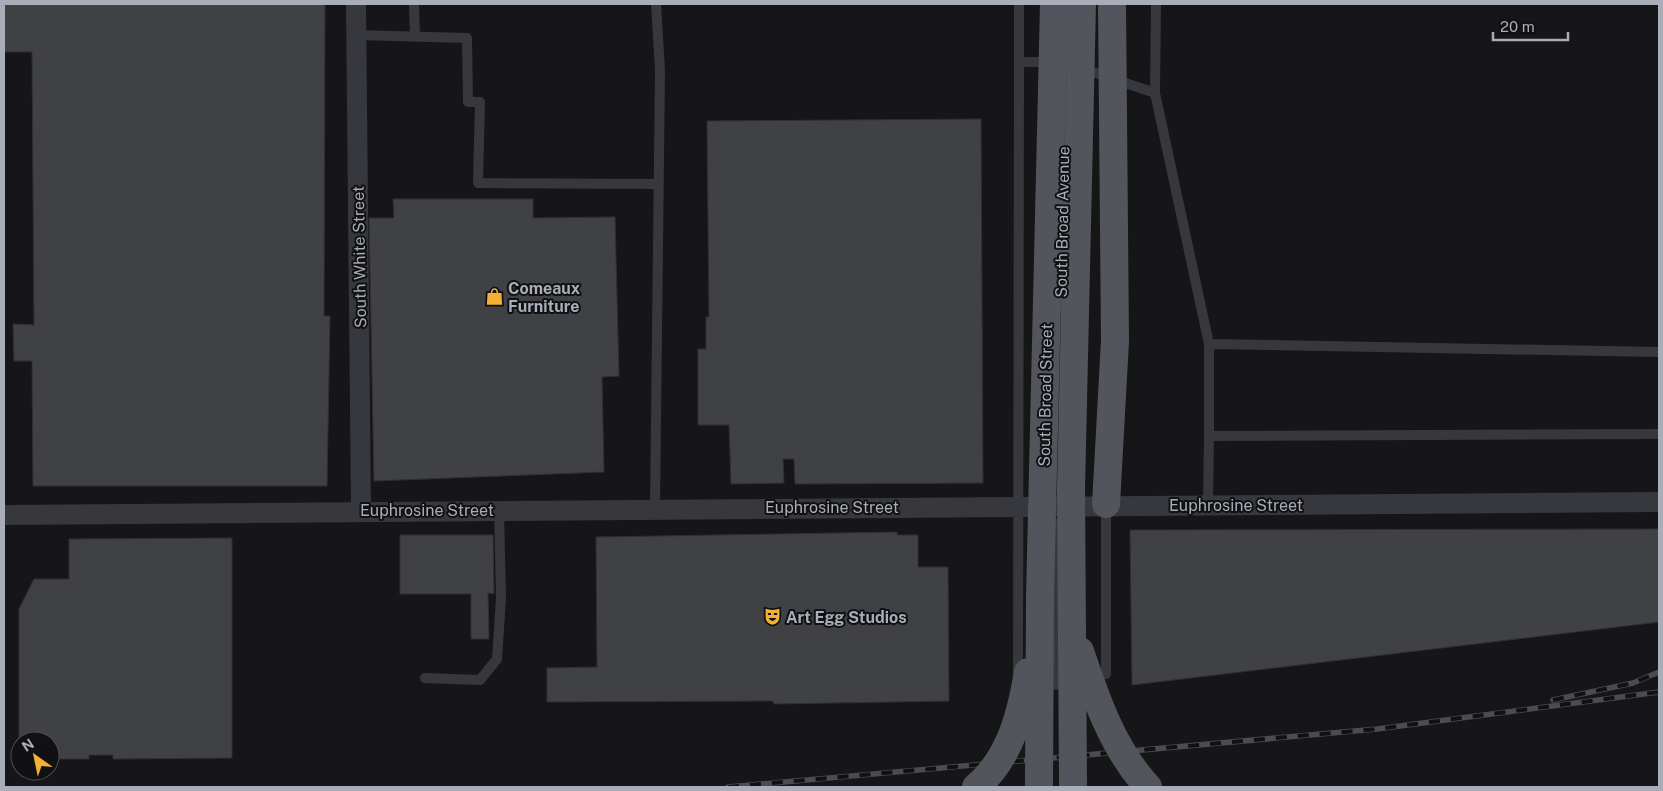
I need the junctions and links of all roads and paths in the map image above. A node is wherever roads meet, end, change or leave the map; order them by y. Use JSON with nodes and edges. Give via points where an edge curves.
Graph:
{"nodes":[{"id":1,"x":356,"y":4,"type":"edge"},
{"id":2,"x":414,"y":4,"type":"edge"},
{"id":3,"x":656,"y":4,"type":"edge"},
{"id":4,"x":1019,"y":4,"type":"edge"},
{"id":5,"x":1054,"y":4,"type":"edge"},
{"id":6,"x":1067,"y":4,"type":"edge"},
{"id":7,"x":1082,"y":4,"type":"edge"},
{"id":8,"x":1112,"y":4,"type":"edge"},
{"id":9,"x":1156,"y":4,"type":"edge"},
{"id":10,"x":356,"y":35,"type":"junction"},
{"id":11,"x":414,"y":37,"type":"junction"},
{"id":12,"x":1019,"y":62,"type":"junction"},
{"id":13,"x":1066,"y":62,"type":"junction"},
{"id":14,"x":1155,"y":93,"type":"junction"},
{"id":15,"x":658,"y":184,"type":"junction"},
{"id":16,"x":1209,"y":344,"type":"junction"},
{"id":17,"x":1659,"y":352,"type":"edge"},
{"id":18,"x":1659,"y":434,"type":"edge"},
{"id":19,"x":1209,"y":436,"type":"junction"},
{"id":20,"x":1659,"y":502,"type":"edge"},
{"id":21,"x":1106,"y":504,"type":"junction"},
{"id":22,"x":1208,"y":505,"type":"junction"},
{"id":23,"x":1020,"y":506,"type":"junction"},
{"id":24,"x":1054,"y":506,"type":"junction"},
{"id":25,"x":655,"y":508,"type":"junction"},
{"id":26,"x":499,"y":509,"type":"junction"},
{"id":27,"x":361,"y":510,"type":"junction"},
{"id":28,"x":4,"y":514,"type":"edge"},
{"id":29,"x":1040,"y":597,"type":"junction"},
{"id":30,"x":1073,"y":629,"type":"junction"},
{"id":31,"x":425,"y":678,"type":"dead end"},
{"id":32,"x":1056,"y":680,"type":"junction"},
{"id":33,"x":976,"y":787,"type":"edge"},
{"id":34,"x":1039,"y":787,"type":"edge"},
{"id":35,"x":1073,"y":787,"type":"edge"},
{"id":36,"x":1148,"y":787,"type":"edge"}],
"edges":[{"from":1,"to":10,"type":"street","name":"South White Street"},
{"from":2,"to":11,"type":"lane"},
{"from":3,"to":15,"type":"lane","via":[[660,70]]},
{"from":4,"to":12,"type":"lane"},
{"from":5,"to":29,"type":"main road","name":"South Broad Street","bridge":true},
{"from":6,"to":13,"type":"street","name":"South Broad Avenue"},
{"from":7,"to":30,"type":"main road","name":"South Broad Street","bridge":true,"via":[[1071,489]]},
{"from":8,"to":21,"type":"main road","bridge":true,"via":[[1115,341]]},
{"from":9,"to":14,"type":"lane"},
{"from":10,"to":11,"type":"lane"},
{"from":10,"to":27,"type":"street","name":"South White Street"},
{"from":11,"to":15,"type":"lane","via":[[467,38],[468,102],[480,102],[478,183]]},
{"from":12,"to":13,"type":"lane"},
{"from":12,"to":23,"type":"lane"},
{"from":13,"to":14,"type":"lane"},
{"from":13,"to":24,"type":"street","name":"South Broad Avenue"},
{"from":14,"to":16,"type":"lane"},
{"from":15,"to":25,"type":"lane"},
{"from":16,"to":17,"type":"lane"},
{"from":16,"to":19,"type":"lane"},
{"from":18,"to":19,"type":"lane"},
{"from":19,"to":22,"type":"lane"},
{"from":20,"to":22,"type":"street","name":"Euphrosine Street"},
{"from":21,"to":22,"type":"street","name":"Euphrosine Street"},
{"from":21,"to":24,"type":"street","name":"Euphrosine Street"},
{"from":21,"to":32,"type":"lane","via":[[1106,674]]},
{"from":23,"to":24,"type":"street","name":"Euphrosine Street"},
{"from":23,"to":25,"type":"street","name":"Euphrosine Street"},
{"from":23,"to":32,"type":"lane","via":[[1018,681]]},
{"from":24,"to":32,"type":"street","name":"South Broad Avenue"},
{"from":25,"to":26,"type":"street","name":"Euphrosine Street"},
{"from":26,"to":27,"type":"street","name":"Euphrosine Street"},
{"from":26,"to":31,"type":"lane","via":[[501,598],[497,659],[480,680]]},
{"from":27,"to":28,"type":"street","name":"Euphrosine Street"},
{"from":29,"to":33,"type":"main road","bridge":true,"via":[[1016,726],[1004,754]]},
{"from":29,"to":34,"type":"main road","name":"South Broad Street","bridge":true},
{"from":30,"to":35,"type":"main road","name":"South Broad Street","bridge":true},
{"from":30,"to":36,"type":"main road","bridge":true,"via":[[1110,730],[1133,771]]}]}
